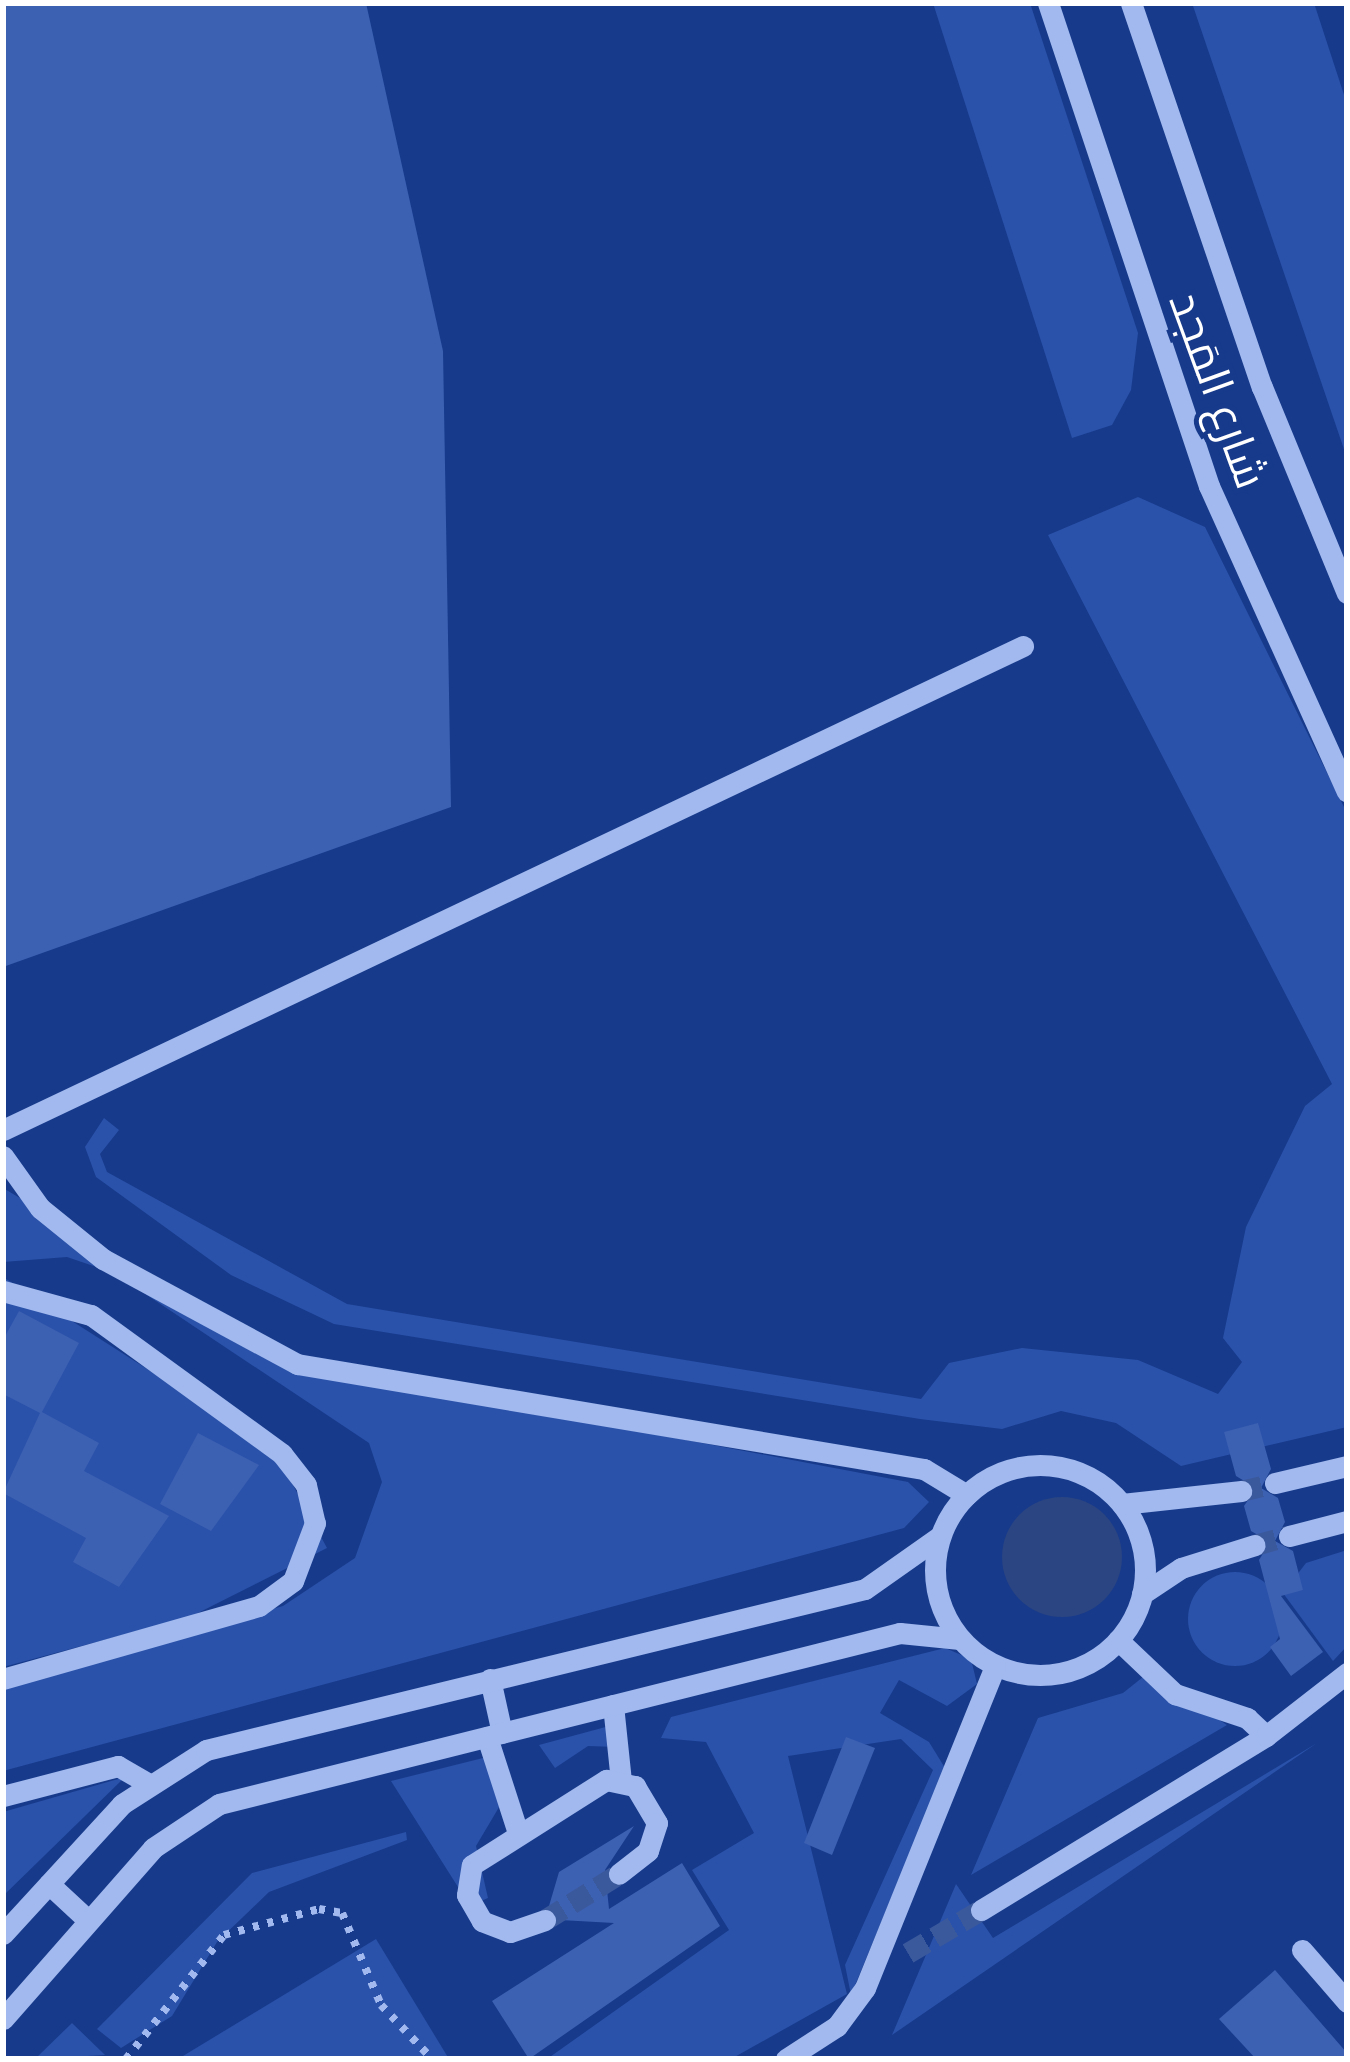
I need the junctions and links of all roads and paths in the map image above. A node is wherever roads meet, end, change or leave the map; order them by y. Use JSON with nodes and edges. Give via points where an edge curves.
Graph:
{"nodes":[{"id":1,"x":1048,"y":3,"type":"edge"},
{"id":2,"x":1131,"y":3,"type":"edge"},
{"id":3,"x":1347,"y":593,"type":"edge"},
{"id":4,"x":1023,"y":646,"type":"dead end"},
{"id":5,"x":1347,"y":790,"type":"edge"},
{"id":6,"x":3,"y":1130,"type":"edge"},
{"id":7,"x":3,"y":1156,"type":"edge"},
{"id":8,"x":3,"y":1291,"type":"edge"},
{"id":9,"x":1347,"y":1466,"type":"edge"},
{"id":10,"x":1274,"y":1483,"type":"tunnel mouth"},
{"id":11,"x":1240,"y":1491,"type":"tunnel mouth"},
{"id":12,"x":967,"y":1495,"type":"junction"},
{"id":13,"x":1122,"y":1504,"type":"junction"},
{"id":14,"x":1347,"y":1520,"type":"edge"},
{"id":15,"x":940,"y":1536,"type":"junction"},
{"id":16,"x":1289,"y":1536,"type":"tunnel mouth"},
{"id":17,"x":1255,"y":1546,"type":"tunnel mouth"},
{"id":18,"x":1142,"y":1594,"type":"junction"},
{"id":19,"x":960,"y":1639,"type":"junction"},
{"id":20,"x":1118,"y":1640,"type":"junction"},
{"id":21,"x":995,"y":1666,"type":"junction"},
{"id":22,"x":1347,"y":1673,"type":"edge"},
{"id":23,"x":3,"y":1678,"type":"edge"},
{"id":24,"x":490,"y":1679,"type":"junction"},
{"id":25,"x":613,"y":1706,"type":"junction"},
{"id":26,"x":494,"y":1735,"type":"junction"},
{"id":27,"x":1266,"y":1736,"type":"junction"},
{"id":28,"x":621,"y":1780,"type":"junction"},
{"id":29,"x":148,"y":1783,"type":"junction"},
{"id":30,"x":3,"y":1796,"type":"edge"},
{"id":31,"x":517,"y":1830,"type":"junction"},
{"id":32,"x":620,"y":1874,"type":"tunnel mouth"},
{"id":33,"x":49,"y":1884,"type":"junction"},
{"id":34,"x":981,"y":1910,"type":"tunnel mouth"},
{"id":35,"x":545,"y":1920,"type":"tunnel mouth"},
{"id":36,"x":89,"y":1921,"type":"junction"},
{"id":37,"x":3,"y":1934,"type":"edge"},
{"id":38,"x":1302,"y":1951,"type":"dead end"},
{"id":39,"x":1347,"y":2002,"type":"edge"},
{"id":40,"x":3,"y":2018,"type":"edge"},
{"id":41,"x":127,"y":2059,"type":"edge"},
{"id":42,"x":432,"y":2059,"type":"edge"},
{"id":43,"x":786,"y":2059,"type":"edge"}],
"edges":[{"from":1,"to":5,"type":"street","name":"شارع المَجد","via":[[1208,487]]},
{"from":2,"to":3,"type":"street","name":"شارع المَجد","via":[[1262,387]]},
{"from":4,"to":6,"type":"street"},
{"from":7,"to":12,"type":"street","via":[[40,1208],[103,1259],[297,1364],[924,1469]]},
{"from":8,"to":23,"type":"street","via":[[91,1316],[282,1454],[306,1485],[315,1523],[293,1581],[259,1606]]},
{"from":9,"to":10,"type":"street"},
{"from":11,"to":13,"type":"street"},
{"from":12,"to":13,"type":"street","via":[[1046,1465]]},
{"from":12,"to":15,"type":"street"},
{"from":13,"to":18,"type":"street","via":[[1140,1537]]},
{"from":14,"to":16,"type":"street"},
{"from":15,"to":19,"type":"street","via":[[935,1581]]},
{"from":15,"to":24,"type":"street","via":[[866,1589]]},
{"from":17,"to":18,"type":"street","via":[[1180,1568]]},
{"from":18,"to":20,"type":"street"},
{"from":19,"to":21,"type":"street"},
{"from":19,"to":25,"type":"street","via":[[900,1633]]},
{"from":20,"to":21,"type":"street","via":[[1072,1670]]},
{"from":20,"to":27,"type":"street","via":[[1175,1694],[1247,1718]]},
{"from":21,"to":43,"type":"street","via":[[866,1988],[837,2026]]},
{"from":22,"to":27,"type":"street"},
{"from":24,"to":26,"type":"street"},
{"from":24,"to":29,"type":"street","via":[[238,1740]]},
{"from":25,"to":26,"type":"street"},
{"from":25,"to":28,"type":"street"},
{"from":26,"to":31,"type":"street"},
{"from":26,"to":36,"type":"street","via":[[195,1815]]},
{"from":27,"to":34,"type":"street"},
{"from":28,"to":31,"type":"street","via":[[592,1784]]},
{"from":28,"to":32,"type":"street","via":[[646,1796],[657,1823],[648,1851]]},
{"from":29,"to":30,"type":"street","via":[[118,1766]]},
{"from":29,"to":33,"type":"street"},
{"from":31,"to":35,"type":"street","via":[[472,1864],[467,1895],[495,1929]]},
{"from":33,"to":36,"type":"street"},
{"from":33,"to":37,"type":"street"},
{"from":36,"to":40,"type":"street"},
{"from":38,"to":39,"type":"street"},
{"from":41,"to":42,"type":"path","via":[[224,1935],[320,1909],[342,1913],[381,2005]]}]}
